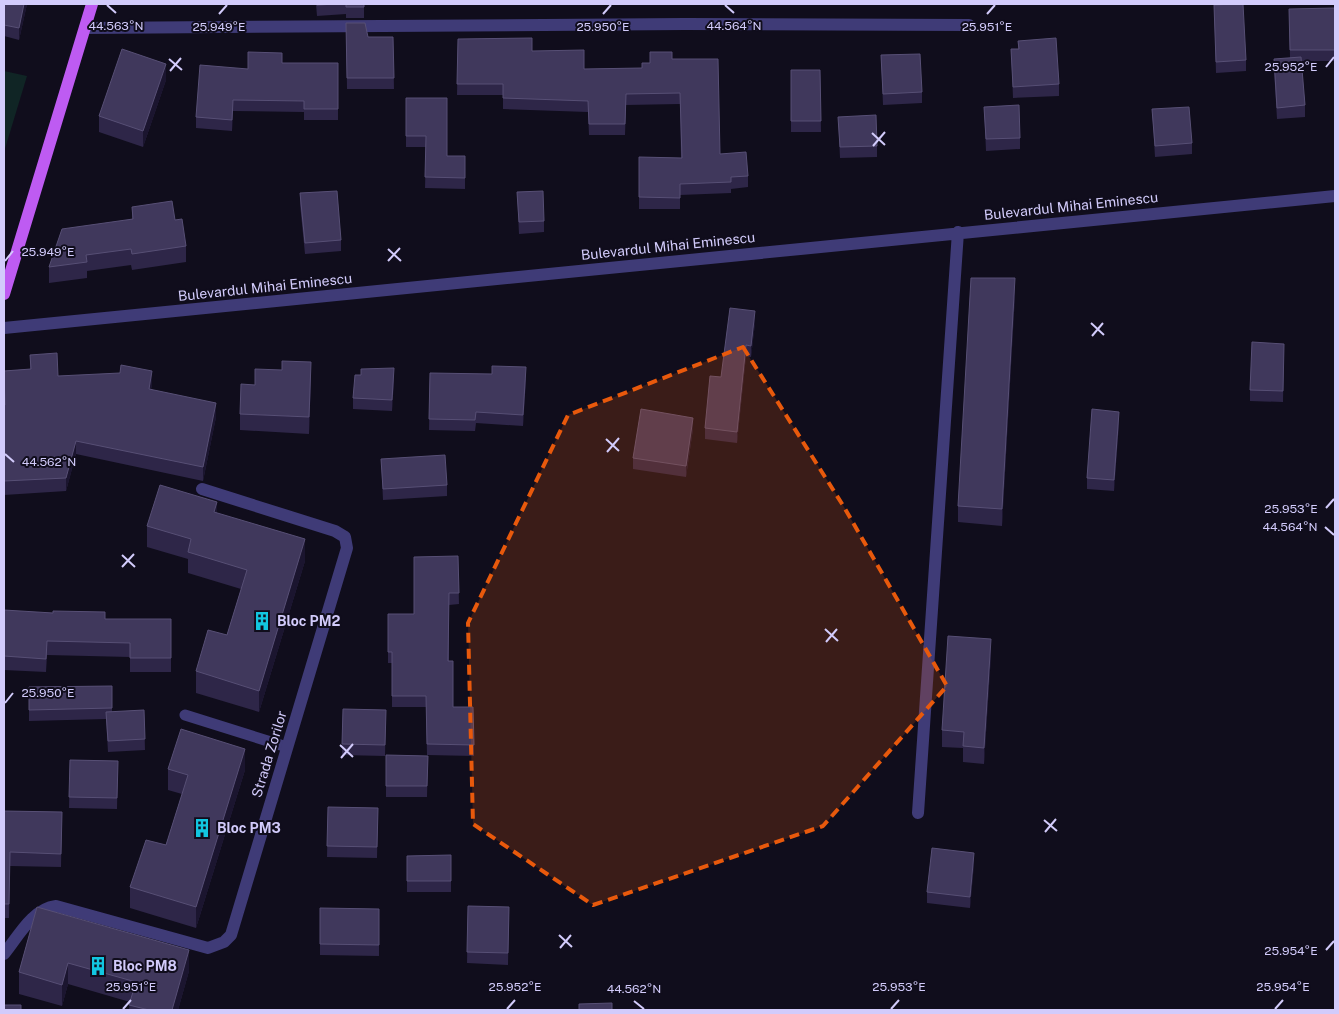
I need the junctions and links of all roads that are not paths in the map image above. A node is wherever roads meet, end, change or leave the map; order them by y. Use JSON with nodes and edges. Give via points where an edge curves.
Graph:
{"nodes":[{"id":1,"x":92,"y":4,"type":"edge"},
{"id":2,"x":970,"y":25,"type":"dead end"},
{"id":3,"x":85,"y":28,"type":"junction"},
{"id":4,"x":1335,"y":196,"type":"edge"},
{"id":5,"x":958,"y":232,"type":"junction"},
{"id":6,"x":4,"y":294,"type":"edge"},
{"id":7,"x":4,"y":328,"type":"edge"},
{"id":8,"x":202,"y":489,"type":"dead end"},
{"id":9,"x":185,"y":714,"type":"dead end"},
{"id":10,"x":287,"y":747,"type":"junction"},
{"id":11,"x":918,"y":812,"type":"dead end"},
{"id":12,"x":4,"y":954,"type":"edge"}],
"edges":[{"from":1,"to":3,"type":"main road"},
{"from":2,"to":3,"type":"street"},
{"from":3,"to":6,"type":"main road"},
{"from":4,"to":5,"type":"street","name":"Bulevardul Mihai Eminescu"},
{"from":5,"to":7,"type":"street","name":"Bulevardul Mihai Eminescu"},
{"from":5,"to":11,"type":"street"},
{"from":8,"to":10,"type":"street","name":"Strada Zorilor","via":[[335,531],[345,537],[347,548]]},
{"from":9,"to":10,"type":"lane"},
{"from":10,"to":12,"type":"street","name":"Strada Zorilor","via":[[231,934],[224,942],[208,948],[56,906],[46,907],[37,913]]}]}
